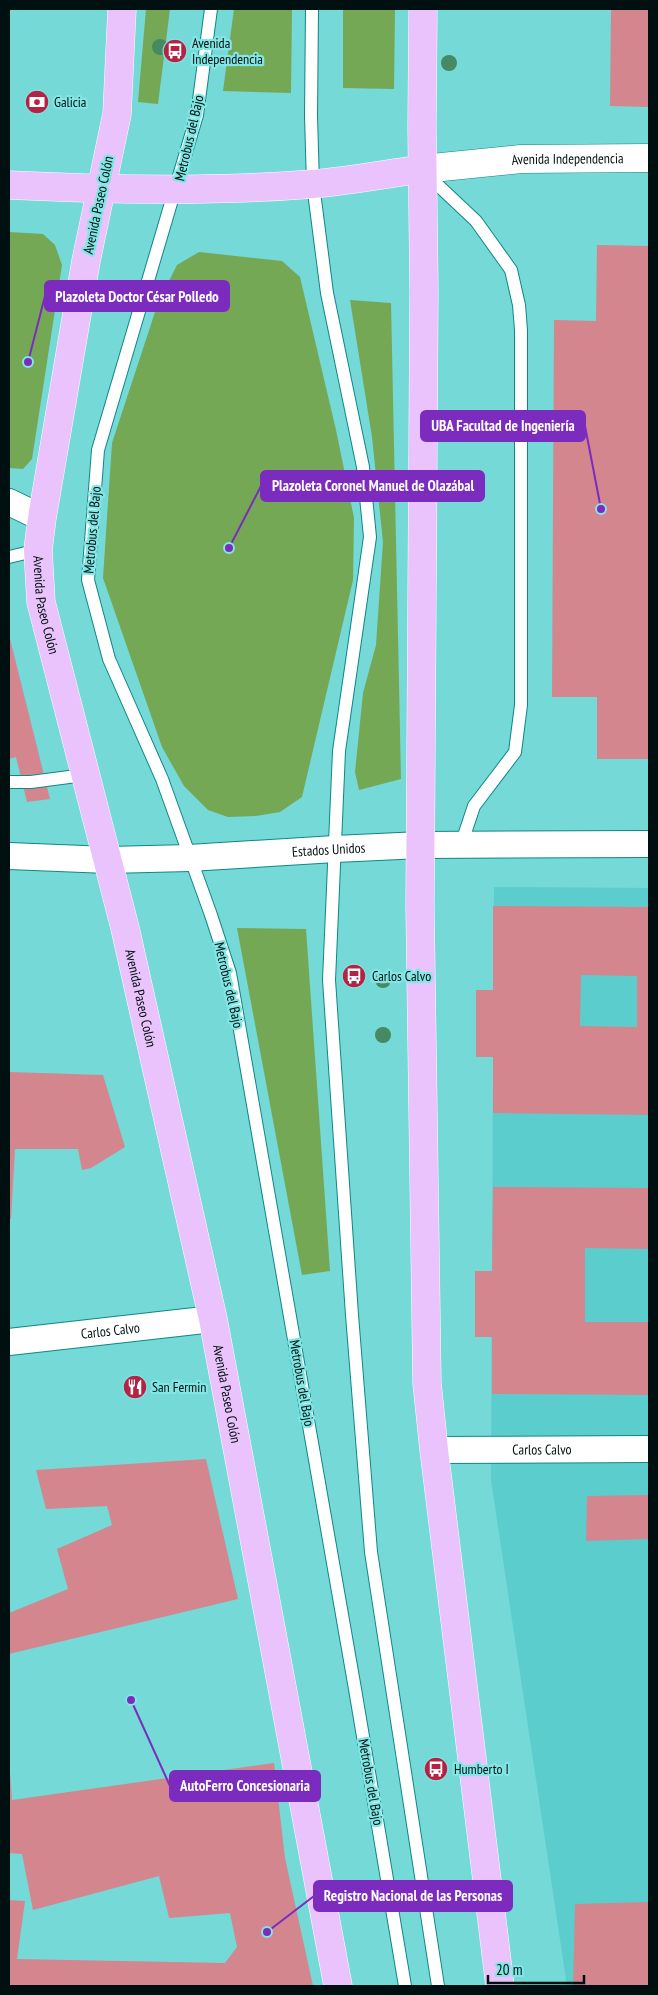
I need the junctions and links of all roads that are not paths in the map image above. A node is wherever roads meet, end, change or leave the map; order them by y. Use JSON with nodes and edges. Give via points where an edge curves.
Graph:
{"nodes":[{"id":1,"x":122,"y":9,"type":"edge"},
{"id":2,"x":211,"y":9,"type":"edge"},
{"id":3,"x":312,"y":9,"type":"edge"},
{"id":4,"x":423,"y":9,"type":"edge"},
{"id":5,"x":649,"y":158,"type":"edge"},
{"id":6,"x":422,"y":170,"type":"junction"},
{"id":7,"x":313,"y":184,"type":"junction"},
{"id":8,"x":9,"y":185,"type":"edge"},
{"id":9,"x":102,"y":190,"type":"junction"},
{"id":10,"x":176,"y":190,"type":"junction"},
{"id":11,"x":9,"y":502,"type":"edge"},
{"id":12,"x":9,"y":518,"type":"edge"},
{"id":13,"x":42,"y":518,"type":"junction"},
{"id":14,"x":38,"y":550,"type":"junction"},
{"id":15,"x":9,"y":557,"type":"edge"},
{"id":16,"x":84,"y":775,"type":"junction"},
{"id":17,"x":9,"y":782,"type":"edge"},
{"id":18,"x":649,"y":844,"type":"edge"},
{"id":19,"x":421,"y":845,"type":"junction"},
{"id":20,"x":461,"y":845,"type":"junction"},
{"id":21,"x":335,"y":849,"type":"junction"},
{"id":22,"x":9,"y":856,"type":"edge"},
{"id":23,"x":189,"y":858,"type":"junction"},
{"id":24,"x":108,"y":860,"type":"junction"},
{"id":25,"x":213,"y":1319,"type":"junction"},
{"id":26,"x":9,"y":1342,"type":"edge"},
{"id":27,"x":649,"y":1448,"type":"edge"},
{"id":28,"x":434,"y":1450,"type":"junction"},
{"id":29,"x":338,"y":1986,"type":"edge"},
{"id":30,"x":405,"y":1986,"type":"edge"},
{"id":31,"x":438,"y":1986,"type":"edge"},
{"id":32,"x":500,"y":1986,"type":"edge"}],
"edges":[{"from":1,"to":9,"type":"main road","name":"Avenida Paseo Colón","via":[[117,114]]},
{"from":2,"to":10,"type":"lane","name":"Metrobus del Bajo","via":[[197,115]]},
{"from":3,"to":7,"type":"lane"},
{"from":4,"to":6,"type":"main road"},
{"from":5,"to":6,"type":"main road","name":"Avenida Independencia","via":[[521,159]]},
{"from":6,"to":7,"type":"main road","name":"Avenida Independencia"},
{"from":6,"to":19,"type":"main road"},
{"from":6,"to":20,"type":"lane","via":[[476,221],[511,270],[521,330],[521,705],[515,752],[474,806]]},
{"from":7,"to":10,"type":"main road","name":"Avenida Independencia"},
{"from":7,"to":21,"type":"lane","via":[[327,293],[363,467],[370,537],[339,751]]},
{"from":8,"to":9,"type":"main road","name":"Avenida Independencia"},
{"from":9,"to":10,"type":"main road","name":"Avenida Independencia"},
{"from":9,"to":13,"type":"main road","name":"Avenida Paseo Colón","via":[[86,261]]},
{"from":10,"to":23,"type":"lane","name":"Metrobus del Bajo","via":[[98,450],[88,580],[109,659],[162,779]]},
{"from":11,"to":13,"type":"street"},
{"from":12,"to":13,"type":"street"},
{"from":13,"to":14,"type":"main road","name":"Avenida Paseo Colón"},
{"from":14,"to":15,"type":"lane"},
{"from":14,"to":16,"type":"main road","name":"Avenida Paseo Colón","via":[[41,602]]},
{"from":16,"to":17,"type":"lane"},
{"from":16,"to":24,"type":"main road","name":"Avenida Paseo Colón"},
{"from":18,"to":20,"type":"street","name":"Estados Unidos"},
{"from":19,"to":20,"type":"street","name":"Estados Unidos"},
{"from":19,"to":21,"type":"street","name":"Estados Unidos"},
{"from":19,"to":28,"type":"main road","via":[[427,1383]]},
{"from":21,"to":23,"type":"street","name":"Estados Unidos"},
{"from":21,"to":31,"type":"lane","via":[[329,980],[372,1552]]},
{"from":22,"to":24,"type":"street","name":"Estados Unidos"},
{"from":23,"to":24,"type":"street","name":"Estados Unidos"},
{"from":23,"to":30,"type":"lane","name":"Metrobus del Bajo","via":[[212,915],[230,973]]},
{"from":24,"to":25,"type":"main road","name":"Avenida Paseo Colón"},
{"from":25,"to":26,"type":"street","name":"Carlos Calvo"},
{"from":25,"to":29,"type":"main road","name":"Avenida Paseo Colón"},
{"from":27,"to":28,"type":"street","name":"Carlos Calvo"},
{"from":28,"to":32,"type":"main road"}]}
